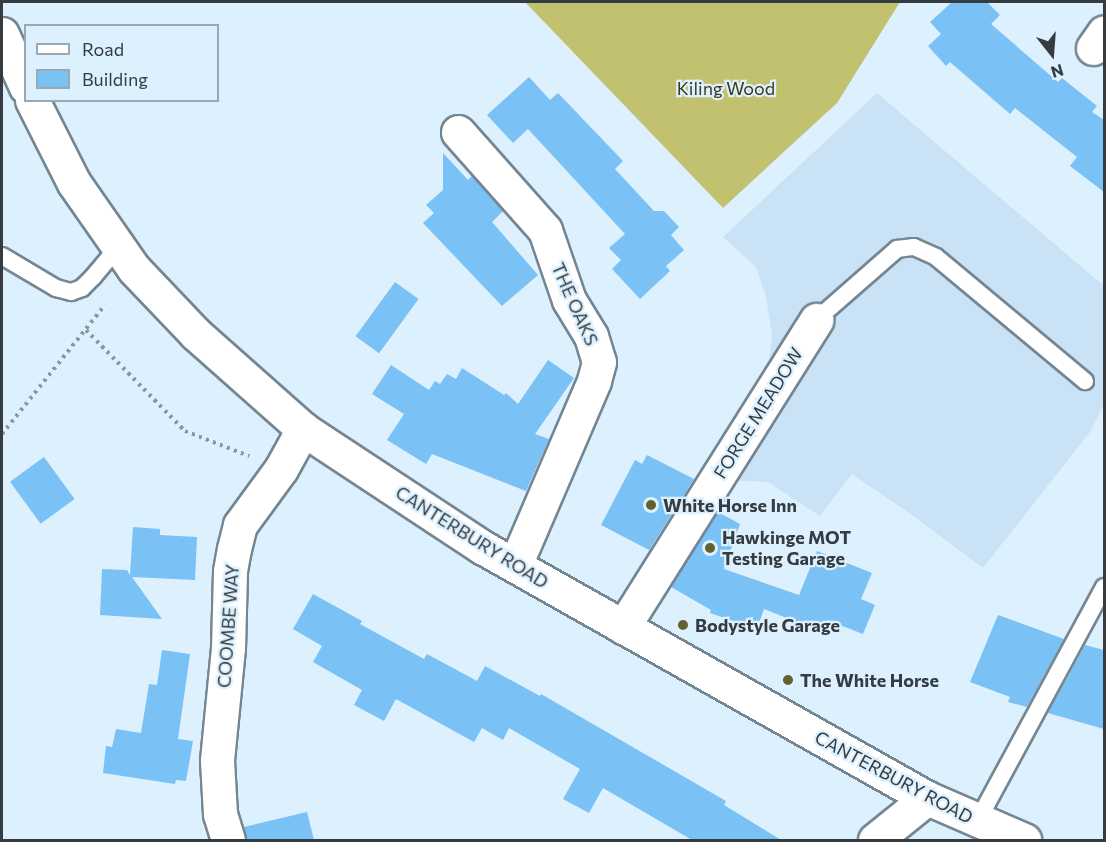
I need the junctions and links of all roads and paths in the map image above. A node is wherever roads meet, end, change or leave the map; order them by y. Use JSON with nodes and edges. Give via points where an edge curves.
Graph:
{"nodes":[{"id":1,"x":2,"y":34,"type":"edge"},
{"id":2,"x":24,"y":83,"type":"edge"},
{"id":3,"x":33,"y":102,"type":"edge"},
{"id":4,"x":458,"y":132,"type":"dead end"},
{"id":5,"x":2,"y":256,"type":"edge"},
{"id":6,"x":125,"y":259,"type":"junction"},
{"id":7,"x":816,"y":320,"type":"joint"},
{"id":8,"x":86,"y":330,"type":"junction"},
{"id":9,"x":1085,"y":381,"type":"dead end"},
{"id":10,"x":303,"y":429,"type":"junction"},
{"id":11,"x":2,"y":434,"type":"edge"},
{"id":12,"x":280,"y":469,"type":"junction"},
{"id":13,"x":515,"y":565,"type":"junction"},
{"id":14,"x":1104,"y":587,"type":"edge"},
{"id":15,"x":622,"y":627,"type":"junction"},
{"id":16,"x":927,"y":798,"type":"junction"},
{"id":17,"x":977,"y":822,"type":"junction"},
{"id":18,"x":228,"y":840,"type":"edge"},
{"id":19,"x":875,"y":840,"type":"edge"},
{"id":20,"x":1024,"y":840,"type":"edge"}],
"edges":[{"from":1,"to":2,"type":"street"},
{"from":3,"to":6,"type":"street","name":"CANTERBURY ROAD","via":[[74,183]]},
{"from":4,"to":13,"type":"street","name":"THE OAKS","via":[[545,230],[569,300],[591,336],[599,362]]},
{"from":5,"to":6,"type":"lane","via":[[56,288],[71,292]]},
{"from":6,"to":8,"type":"path"},
{"from":6,"to":10,"type":"street","name":"CANTERBURY ROAD","via":[[196,334]]},
{"from":7,"to":9,"type":"lane","via":[[897,249],[914,247],[936,257]]},
{"from":7,"to":15,"type":"street","name":"FORGE MEADOW"},
{"from":8,"to":11,"type":"path"},
{"from":8,"to":12,"type":"path","via":[[185,431]]},
{"from":10,"to":12,"type":"street","name":"COOMBE WAY"},
{"from":10,"to":13,"type":"street","name":"CANTERBURY ROAD"},
{"from":12,"to":18,"type":"street","name":"COOMBE WAY","via":[[240,525],[230,571],[228,648],[217,760],[220,814]]},
{"from":13,"to":15,"type":"street","name":"CANTERBURY ROAD"},
{"from":14,"to":17,"type":"lane"},
{"from":15,"to":16,"type":"street","name":"CANTERBURY ROAD"},
{"from":16,"to":17,"type":"street","name":"CANTERBURY ROAD"},
{"from":16,"to":19,"type":"street"},
{"from":17,"to":20,"type":"street","name":"CANTERBURY ROAD"}]}
